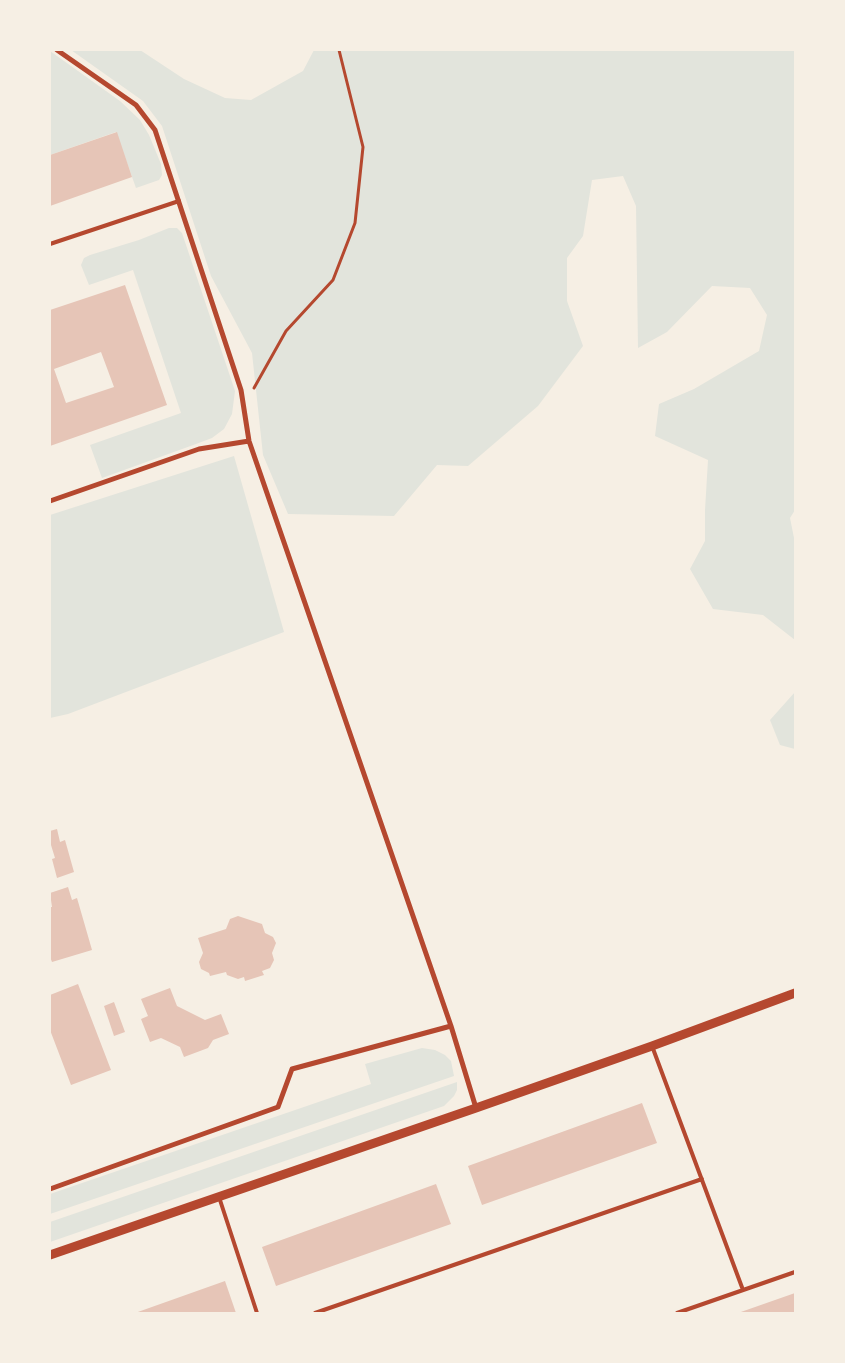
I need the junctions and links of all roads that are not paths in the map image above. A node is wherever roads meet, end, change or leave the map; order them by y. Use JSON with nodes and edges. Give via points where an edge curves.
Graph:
{"nodes":[{"id":1,"x":58,"y":50,"type":"edge"},
{"id":2,"x":179,"y":201,"type":"junction"},
{"id":3,"x":50,"y":244,"type":"edge"},
{"id":4,"x":249,"y":441,"type":"junction"},
{"id":5,"x":50,"y":501,"type":"edge"},
{"id":6,"x":795,"y":993,"type":"edge"},
{"id":7,"x":451,"y":1026,"type":"junction"},
{"id":8,"x":652,"y":1046,"type":"junction"},
{"id":9,"x":476,"y":1108,"type":"junction"},
{"id":10,"x":702,"y":1179,"type":"junction"},
{"id":11,"x":50,"y":1189,"type":"edge"},
{"id":12,"x":219,"y":1197,"type":"junction"},
{"id":13,"x":50,"y":1255,"type":"edge"},
{"id":14,"x":795,"y":1272,"type":"edge"},
{"id":15,"x":743,"y":1290,"type":"junction"},
{"id":16,"x":256,"y":1313,"type":"edge"},
{"id":17,"x":315,"y":1313,"type":"edge"},
{"id":18,"x":677,"y":1313,"type":"edge"}],
"edges":[{"from":1,"to":2,"type":"street","via":[[136,105],[155,130]]},
{"from":2,"to":3,"type":"lane"},
{"from":2,"to":4,"type":"street","via":[[241,390]]},
{"from":4,"to":5,"type":"street","via":[[199,450]]},
{"from":4,"to":7,"type":"street"},
{"from":6,"to":8,"type":"street"},
{"from":7,"to":9,"type":"street"},
{"from":7,"to":11,"type":"street","via":[[292,1069],[278,1107]]},
{"from":8,"to":9,"type":"street"},
{"from":8,"to":10,"type":"lane"},
{"from":9,"to":12,"type":"street"},
{"from":10,"to":15,"type":"lane"},
{"from":10,"to":17,"type":"lane"},
{"from":12,"to":13,"type":"street"},
{"from":12,"to":16,"type":"lane"},
{"from":14,"to":15,"type":"lane"},
{"from":15,"to":18,"type":"lane"}]}
